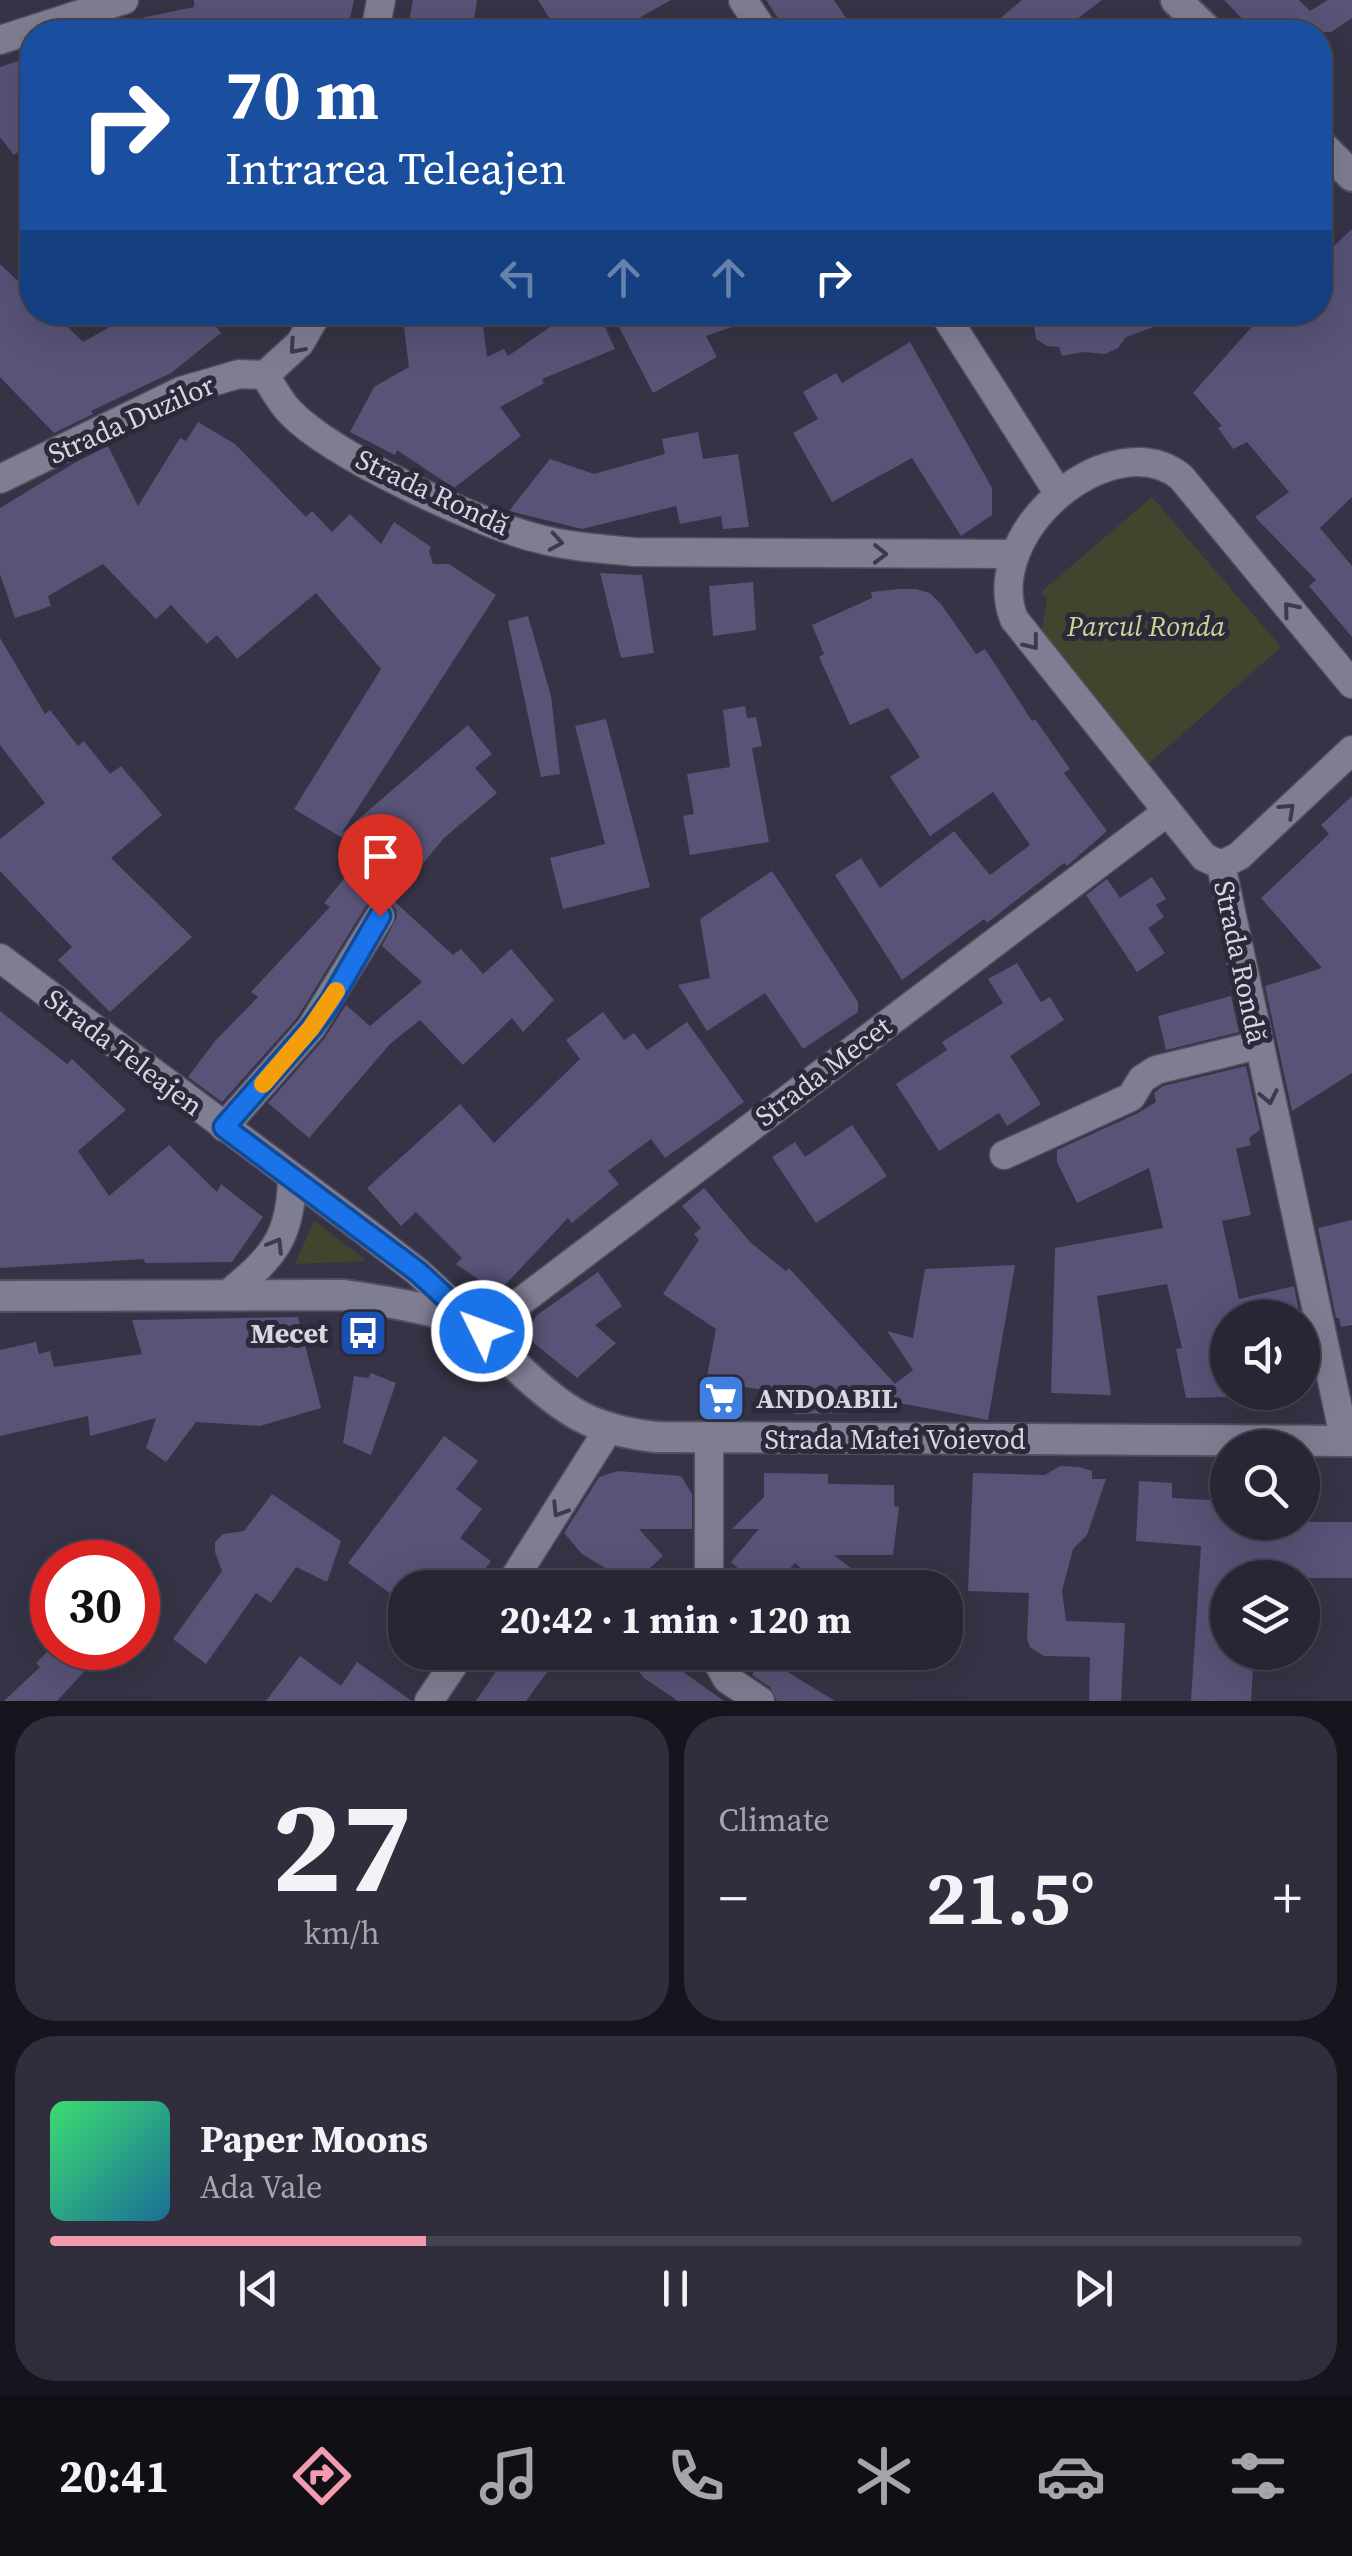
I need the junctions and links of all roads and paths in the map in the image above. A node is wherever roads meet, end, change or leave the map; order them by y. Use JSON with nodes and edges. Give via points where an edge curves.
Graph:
{"nodes":[{"id":1,"x":124,"y":0,"type":"edge"},
{"id":2,"x":1176,"y":0,"type":"edge"},
{"id":3,"x":62,"y":20,"type":"edge"},
{"id":4,"x":1196,"y":20,"type":"edge"},
{"id":5,"x":1332,"y":156,"type":"edge"},
{"id":6,"x":1352,"y":176,"type":"edge"},
{"id":7,"x":310,"y":325,"type":"edge"},
{"id":8,"x":951,"y":325,"type":"edge"},
{"id":9,"x":265,"y":375,"type":"junction"},
{"id":10,"x":0,"y":479,"type":"edge"},
{"id":11,"x":1059,"y":494,"type":"junction"},
{"id":12,"x":1014,"y":554,"type":"junction"},
{"id":13,"x":1352,"y":684,"type":"edge"},
{"id":14,"x":1346,"y":768,"type":"edge"},
{"id":15,"x":1167,"y":812,"type":"junction"},
{"id":16,"x":1221,"y":865,"type":"junction"},
{"id":17,"x":380,"y":916,"type":"dead end"},
{"id":18,"x":0,"y":958,"type":"edge"},
{"id":19,"x":1258,"y":1045,"type":"junction"},
{"id":20,"x":224,"y":1127,"type":"junction"},
{"id":21,"x":1004,"y":1155,"type":"dead end"},
{"id":22,"x":292,"y":1178,"type":"junction"},
{"id":23,"x":228,"y":1294,"type":"junction"},
{"id":24,"x":0,"y":1296,"type":"edge"},
{"id":25,"x":482,"y":1331,"type":"junction"},
{"id":26,"x":608,"y":1430,"type":"junction"},
{"id":27,"x":709,"y":1438,"type":"junction"},
{"id":28,"x":1348,"y":1441,"type":"edge"},
{"id":29,"x":519,"y":1570,"type":"edge"},
{"id":30,"x":709,"y":1570,"type":"edge"},
{"id":31,"x":450,"y":1670,"type":"edge"},
{"id":32,"x":722,"y":1670,"type":"edge"},
{"id":33,"x":428,"y":1701,"type":"edge"},
{"id":34,"x":760,"y":1701,"type":"edge"}],
"edges":[{"from":1,"to":3,"type":"street"},
{"from":2,"to":4,"type":"street"},
{"from":5,"to":6,"type":"street"},
{"from":7,"to":9,"type":"street","one_way":true},
{"from":8,"to":11,"type":"street"},
{"from":9,"to":10,"type":"street","name":"Strada Duzilor","via":[[239,374],[181,391]]},
{"from":9,"to":12,"type":"street","name":"Strada Rondă","one_way":true,"via":[[292,414],[360,460],[536,538],[635,552]]},
{"from":11,"to":12,"type":"street","name":"Strada Rondă","via":[[1024,531]]},
{"from":13,"to":11,"type":"street","name":"Strada Rondă","one_way":true,"via":[[1168,467],[1129,462]]},
{"from":12,"to":15,"type":"street","name":"Strada Rondă","one_way":true,"via":[[1006,594],[1014,619]]},
{"from":16,"to":14,"type":"street","one_way":true},
{"from":15,"to":16,"type":"street","name":"Strada Rondă","via":[[1204,857]]},
{"from":15,"to":25,"type":"street","name":"Strada Mecet"},
{"from":16,"to":19,"type":"street","name":"Strada Rondă"},
{"from":17,"to":20,"type":"street","via":[[311,1028]]},
{"from":18,"to":20,"type":"street","name":"Strada Teleajen"},
{"from":19,"to":21,"type":"street","via":[[1156,1070],[1130,1097]]},
{"from":19,"to":28,"type":"street","name":"Strada Rondă","one_way":true},
{"from":20,"to":22,"type":"street","name":"Strada Teleajen"},
{"from":23,"to":22,"type":"street","one_way":true,"via":[[282,1240]]},
{"from":22,"to":25,"type":"street","name":"Strada Teleajen","via":[[418,1272]]},
{"from":23,"to":24,"type":"street","name":"Strada Matei Voievod"},
{"from":23,"to":25,"type":"street","name":"Strada Matei Voievod","via":[[360,1298]]},
{"from":25,"to":26,"type":"street","name":"Strada Matei Voievod","via":[[545,1392]]},
{"from":26,"to":27,"type":"street","name":"Strada Matei Voievod"},
{"from":26,"to":29,"type":"street","one_way":true},
{"from":27,"to":28,"type":"street","name":"Strada Matei Voievod"},
{"from":27,"to":30,"type":"street"},
{"from":31,"to":33,"type":"street"},
{"from":32,"to":34,"type":"street"}]}
